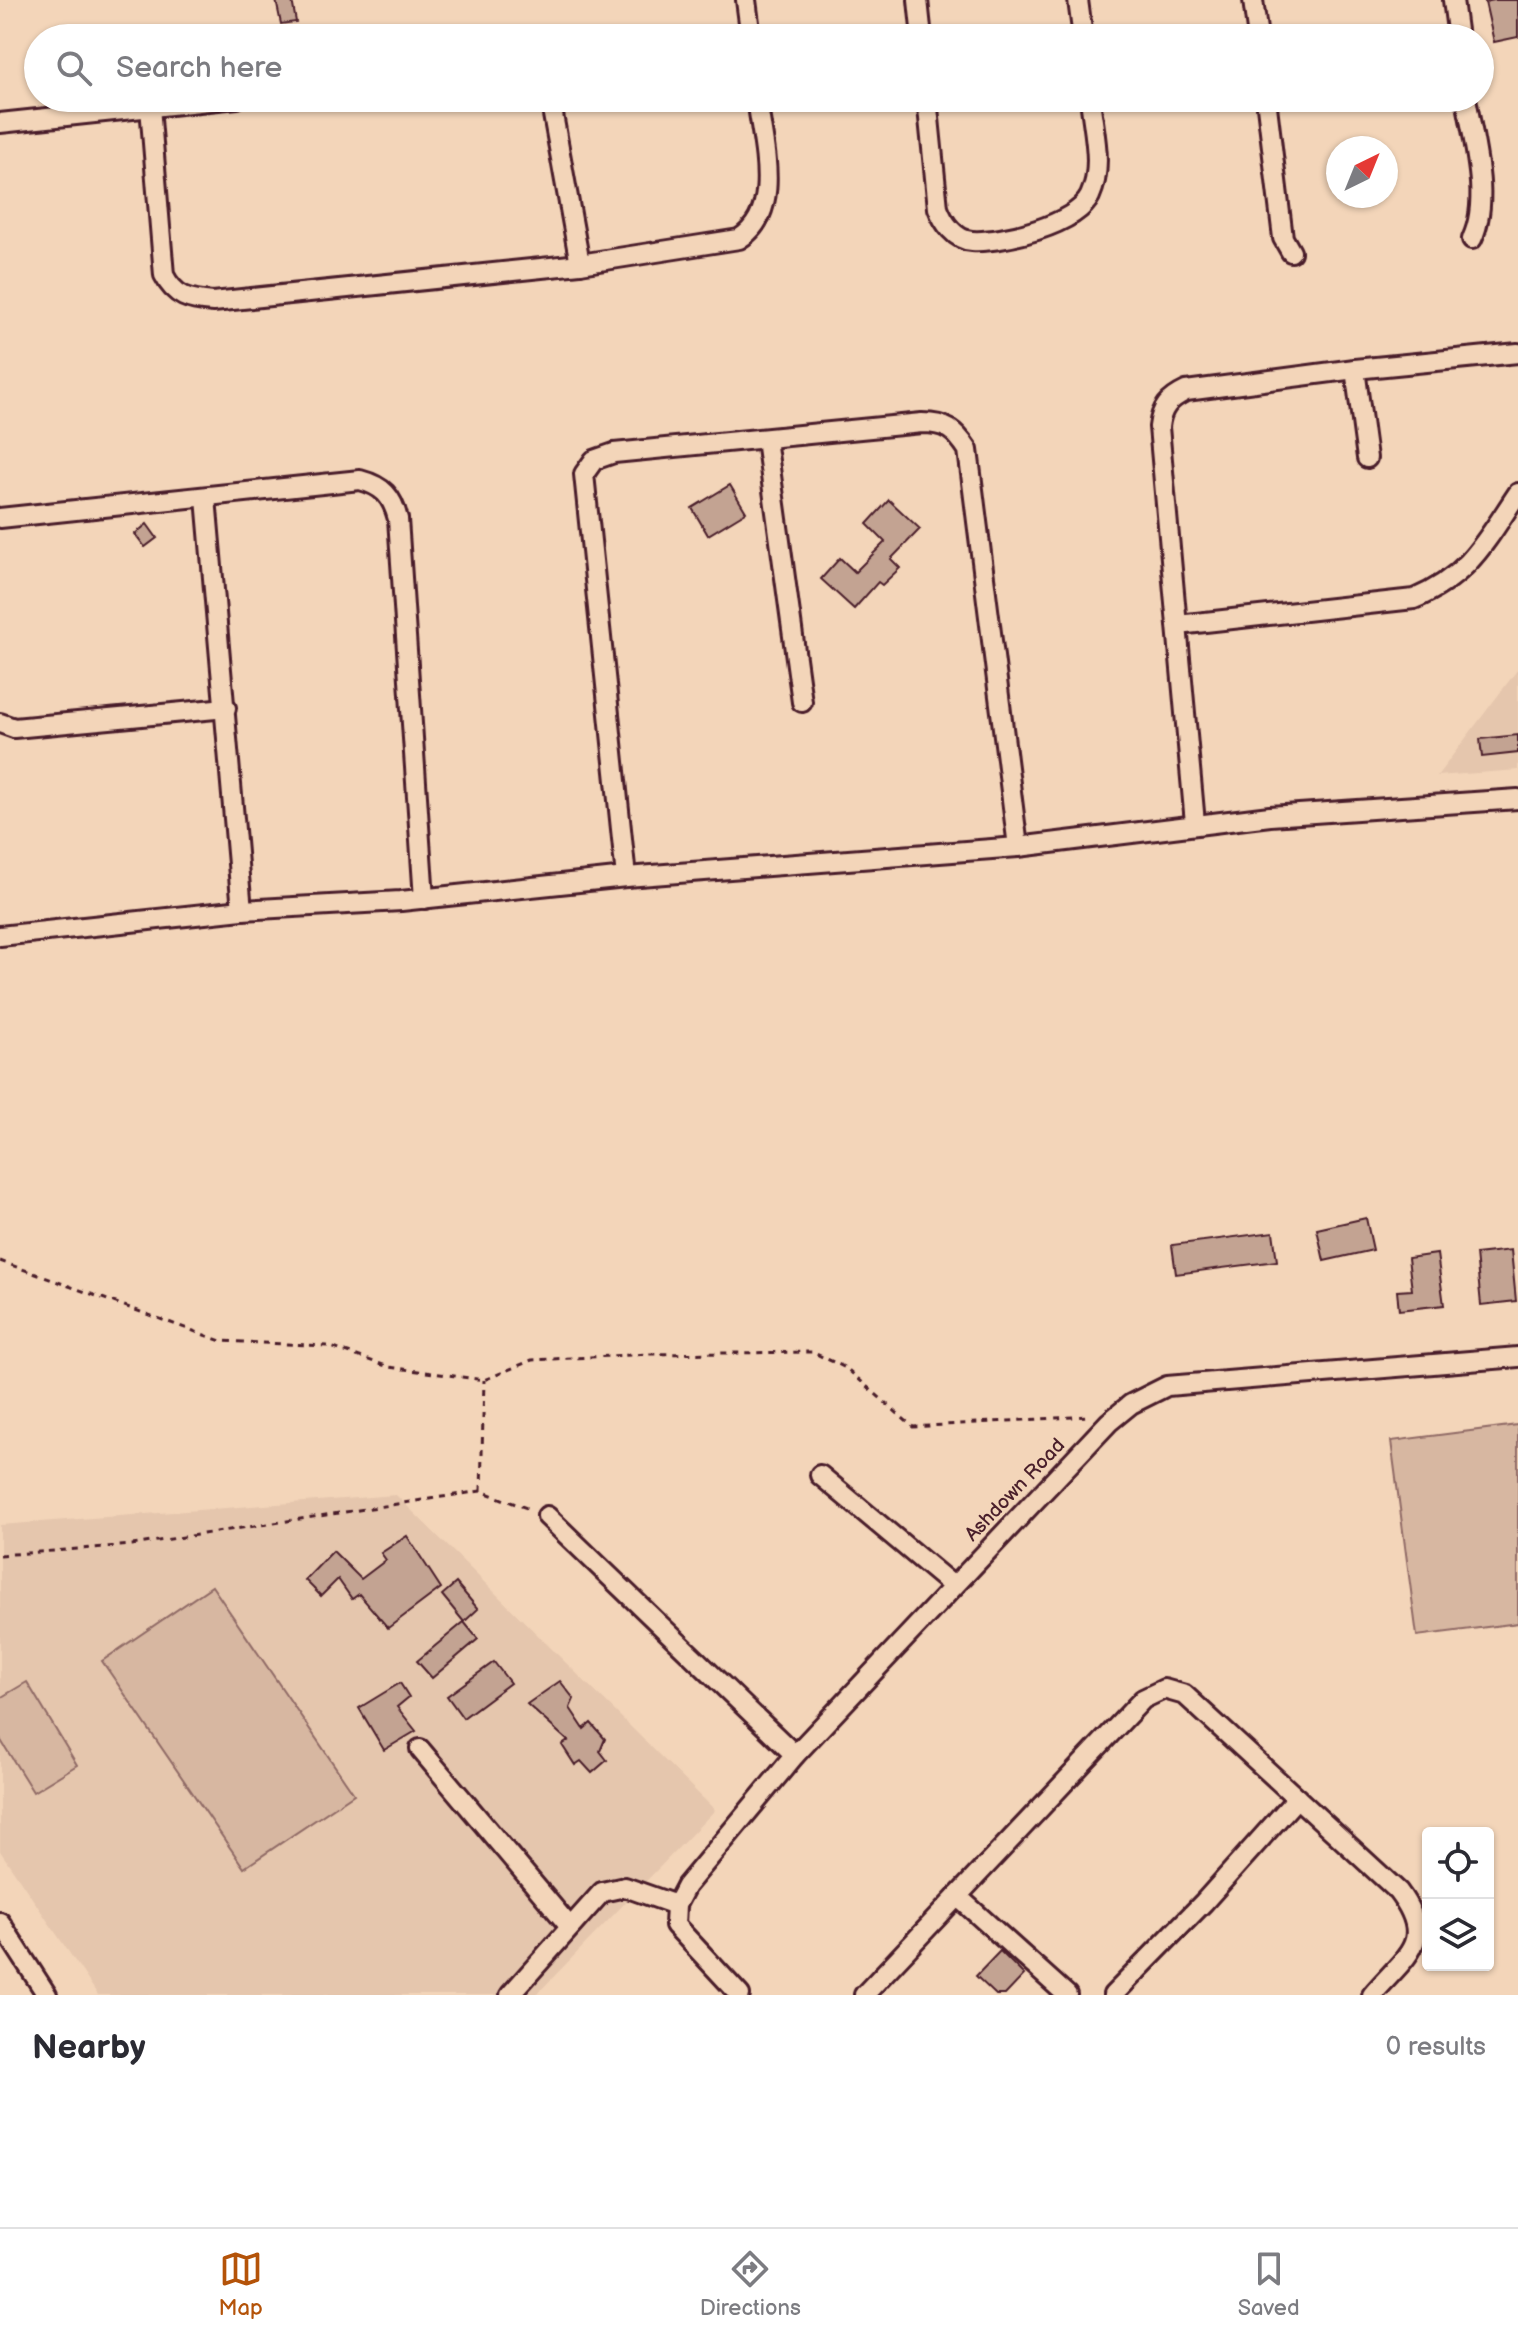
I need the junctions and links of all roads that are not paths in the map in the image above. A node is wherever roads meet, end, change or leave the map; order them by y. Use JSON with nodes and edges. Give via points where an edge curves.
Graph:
{"nodes":[{"id":1,"x":746,"y":0,"type":"edge"},
{"id":2,"x":918,"y":0,"type":"edge"},
{"id":3,"x":1078,"y":0,"type":"edge"},
{"id":4,"x":1253,"y":0,"type":"edge"},
{"id":5,"x":1453,"y":0,"type":"edge"},
{"id":6,"x":749,"y":24,"type":"edge"},
{"id":7,"x":921,"y":24,"type":"edge"},
{"id":8,"x":1081,"y":24,"type":"edge"},
{"id":9,"x":1256,"y":24,"type":"edge"},
{"id":10,"x":1456,"y":24,"type":"edge"},
{"id":11,"x":103,"y":112,"type":"edge"},
{"id":12,"x":150,"y":112,"type":"edge"},
{"id":13,"x":553,"y":112,"type":"edge"},
{"id":14,"x":758,"y":112,"type":"edge"},
{"id":15,"x":928,"y":112,"type":"edge"},
{"id":16,"x":1092,"y":112,"type":"edge"},
{"id":17,"x":1268,"y":112,"type":"edge"},
{"id":18,"x":1468,"y":112,"type":"edge"},
{"id":19,"x":0,"y":123,"type":"edge"},
{"id":20,"x":1472,"y":239,"type":"dead end"},
{"id":21,"x":1291,"y":252,"type":"dead end"},
{"id":22,"x":580,"y":264,"type":"junction"},
{"id":23,"x":1518,"y":353,"type":"edge"},
{"id":24,"x":1355,"y":369,"type":"junction"},
{"id":25,"x":766,"y":439,"type":"junction"},
{"id":26,"x":1367,"y":458,"type":"dead end"},
{"id":27,"x":1518,"y":493,"type":"edge"},
{"id":28,"x":206,"y":498,"type":"junction"},
{"id":29,"x":0,"y":518,"type":"edge"},
{"id":30,"x":1178,"y":625,"type":"junction"},
{"id":31,"x":802,"y":702,"type":"dead end"},
{"id":32,"x":226,"y":708,"type":"junction"},
{"id":33,"x":0,"y":723,"type":"edge"},
{"id":34,"x":1518,"y":799,"type":"edge"},
{"id":35,"x":1195,"y":823,"type":"junction"},
{"id":36,"x":1018,"y":847,"type":"junction"},
{"id":37,"x":626,"y":877,"type":"junction"},
{"id":38,"x":424,"y":899,"type":"junction"},
{"id":39,"x":242,"y":910,"type":"junction"},
{"id":40,"x":0,"y":936,"type":"edge"},
{"id":41,"x":1518,"y":1357,"type":"edge"},
{"id":42,"x":820,"y":1475,"type":"dead end"},
{"id":43,"x":547,"y":1516,"type":"road end"},
{"id":44,"x":953,"y":1586,"type":"junction"},
{"id":45,"x":420,"y":1749,"type":"dead end"},
{"id":46,"x":795,"y":1755,"type":"junction"},
{"id":47,"x":1297,"y":1798,"type":"junction"},
{"id":48,"x":957,"y":1896,"type":"junction"},
{"id":49,"x":676,"y":1905,"type":"junction"},
{"id":50,"x":0,"y":1922,"type":"edge"},
{"id":51,"x":570,"y":1927,"type":"junction"},
{"id":52,"x":47,"y":1995,"type":"edge"},
{"id":53,"x":510,"y":1995,"type":"edge"},
{"id":54,"x":740,"y":1995,"type":"edge"},
{"id":55,"x":864,"y":1995,"type":"edge"},
{"id":56,"x":1067,"y":1995,"type":"edge"},
{"id":57,"x":1113,"y":1995,"type":"edge"},
{"id":58,"x":1372,"y":1995,"type":"edge"}],
"edges":[{"from":1,"to":6,"type":"street"},
{"from":2,"to":7,"type":"street"},
{"from":3,"to":8,"type":"street"},
{"from":4,"to":9,"type":"street"},
{"from":5,"to":10,"type":"street"},
{"from":11,"to":19,"type":"street"},
{"from":12,"to":22,"type":"street","via":[[164,275],[171,290],[189,301]]},
{"from":13,"to":22,"type":"street"},
{"from":14,"to":22,"type":"street","via":[[766,188],[765,210],[755,230],[739,239]]},
{"from":15,"to":16,"type":"street","via":[[938,208],[956,235],[970,242],[1053,227],[1089,198],[1098,169]]},
{"from":17,"to":21,"type":"street","via":[[1283,238]]},
{"from":18,"to":20,"type":"street","via":[[1480,196],[1479,224]]},
{"from":23,"to":24,"type":"street"},
{"from":24,"to":26,"type":"street"},
{"from":24,"to":30,"type":"street","via":[[1186,391],[1161,413]]},
{"from":25,"to":31,"type":"street"},
{"from":25,"to":36,"type":"street","via":[[942,423],[968,450]]},
{"from":25,"to":37,"type":"street","via":[[614,453],[594,460],[584,474]]},
{"from":27,"to":30,"type":"street","via":[[1469,565],[1443,587],[1414,599]]},
{"from":28,"to":29,"type":"street"},
{"from":28,"to":32,"type":"street"},
{"from":28,"to":38,"type":"street","via":[[360,480],[378,485],[393,501]]},
{"from":30,"to":35,"type":"street"},
{"from":32,"to":33,"type":"street","via":[[14,728]]},
{"from":32,"to":39,"type":"street"},
{"from":34,"to":35,"type":"street"},
{"from":35,"to":36,"type":"street"},
{"from":36,"to":37,"type":"street"},
{"from":37,"to":38,"type":"street"},
{"from":38,"to":39,"type":"street"},
{"from":39,"to":40,"type":"street"},
{"from":41,"to":44,"type":"street","name":"Ashdown Road","via":[[1167,1386],[1109,1422]]},
{"from":42,"to":44,"type":"street"},
{"from":43,"to":46,"type":"street"},
{"from":44,"to":46,"type":"street","name":"Ashdown Road"},
{"from":45,"to":51,"type":"street"},
{"from":46,"to":49,"type":"street","name":"Ashdown Road"},
{"from":47,"to":48,"type":"street","via":[[1185,1695],[1164,1689],[1143,1699]]},
{"from":47,"to":57,"type":"street"},
{"from":47,"to":58,"type":"street","via":[[1398,1891],[1419,1927],[1412,1948]]},
{"from":48,"to":55,"type":"street"},
{"from":48,"to":56,"type":"street"},
{"from":49,"to":51,"type":"street","via":[[613,1887]]},
{"from":49,"to":54,"type":"street","via":[[675,1925]]},
{"from":50,"to":52,"type":"street"},
{"from":51,"to":53,"type":"street"}]}
